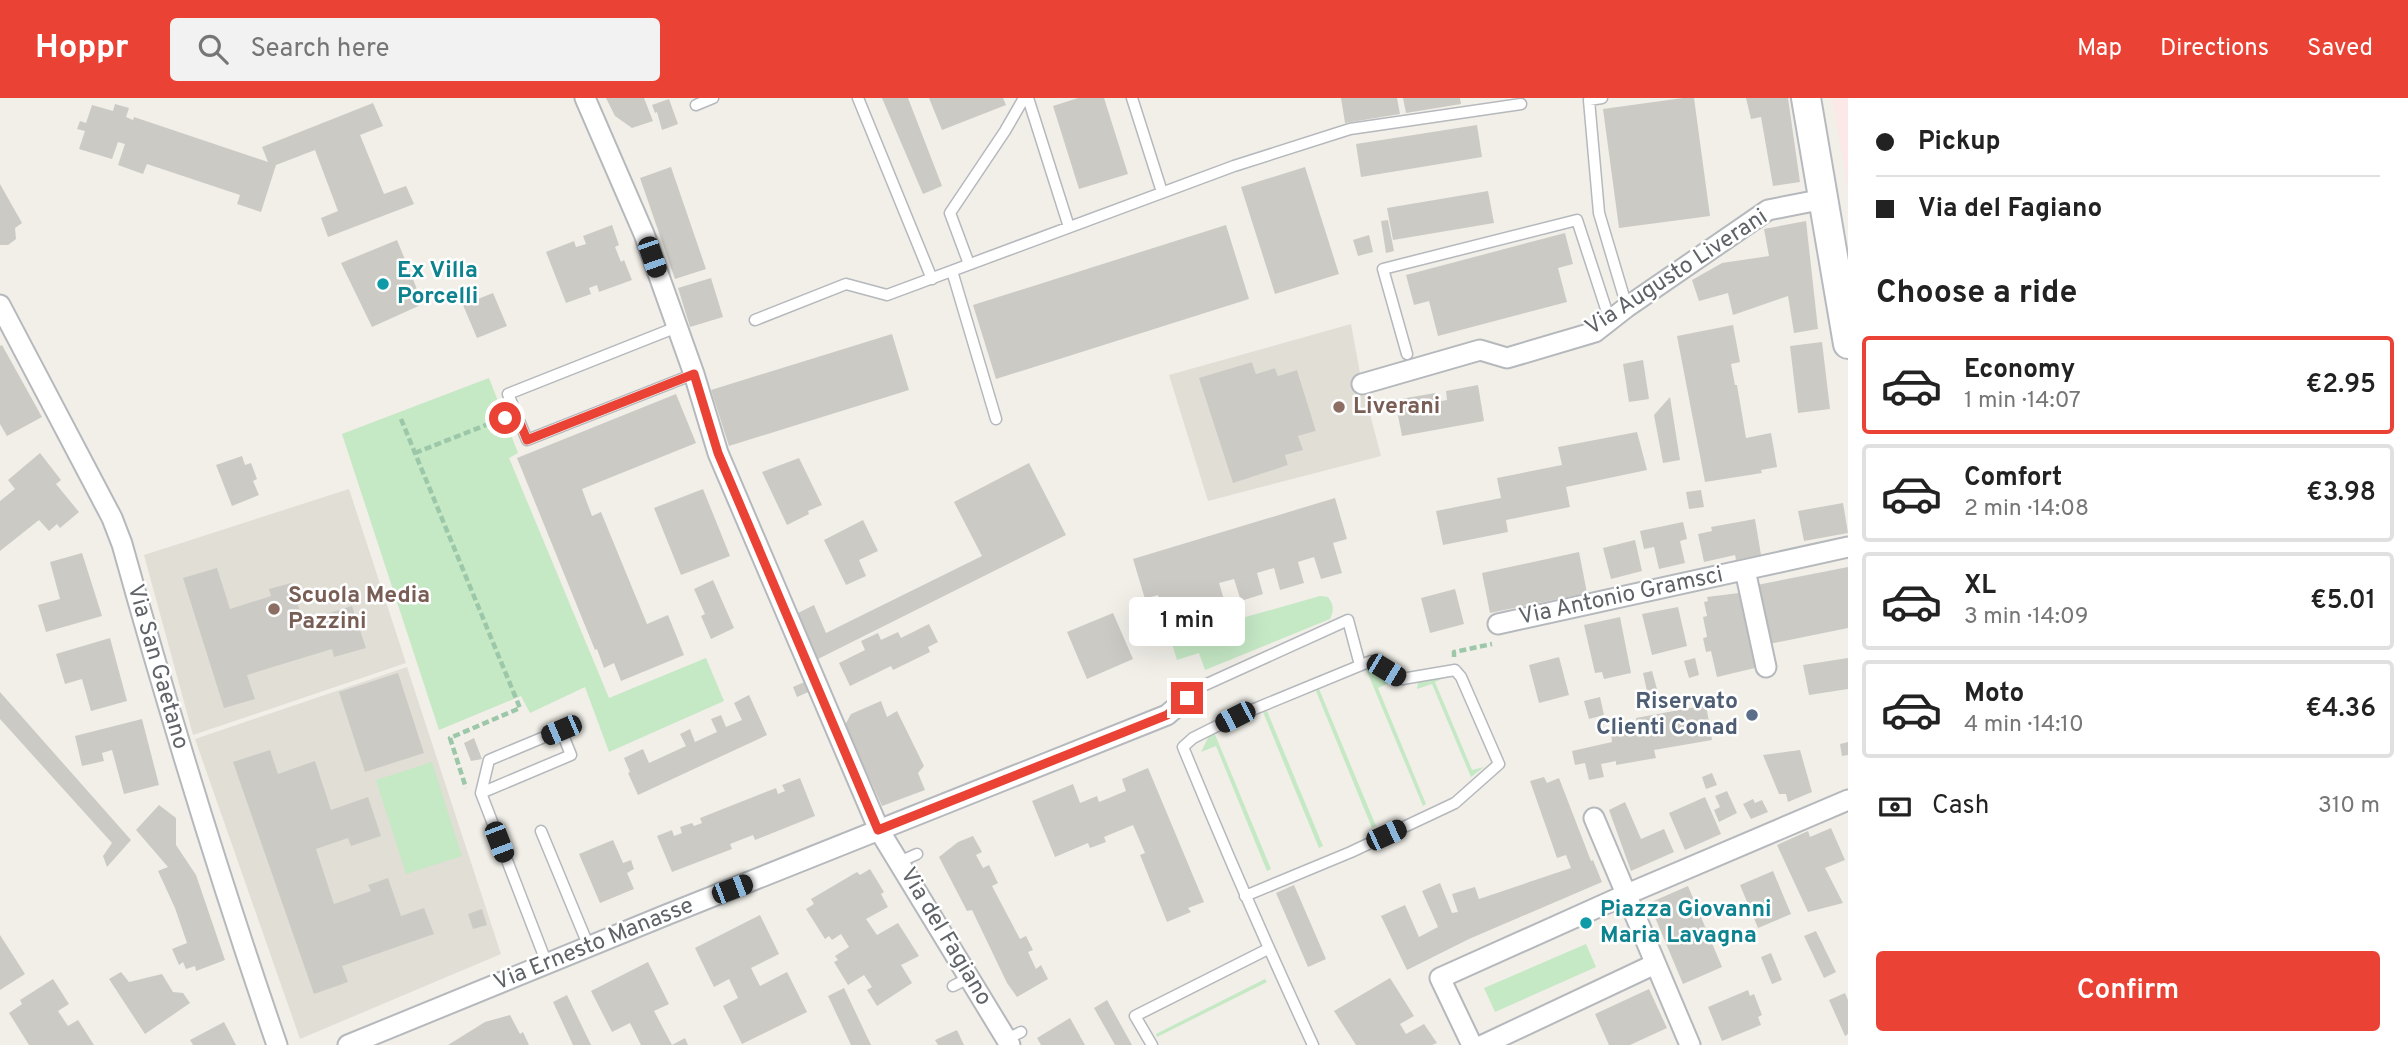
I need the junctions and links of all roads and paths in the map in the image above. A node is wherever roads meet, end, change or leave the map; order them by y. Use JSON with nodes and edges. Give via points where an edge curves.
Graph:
{"nodes":[{"id":1,"x":585,"y":98,"type":"edge"},
{"id":2,"x":713,"y":98,"type":"edge"},
{"id":3,"x":858,"y":98,"type":"edge"},
{"id":4,"x":1026,"y":98,"type":"edge"},
{"id":5,"x":1132,"y":98,"type":"edge"},
{"id":6,"x":1602,"y":98,"type":"edge"},
{"id":7,"x":1806,"y":98,"type":"edge"},
{"id":8,"x":1521,"y":104,"type":"dead end"},
{"id":9,"x":696,"y":105,"type":"dead end"},
{"id":10,"x":1162,"y":192,"type":"junction"},
{"id":11,"x":1824,"y":199,"type":"junction"},
{"id":12,"x":1069,"y":226,"type":"junction"},
{"id":13,"x":969,"y":264,"type":"junction"},
{"id":14,"x":952,"y":271,"type":"junction"},
{"id":15,"x":932,"y":279,"type":"junction"},
{"id":16,"x":0,"y":305,"type":"edge"},
{"id":17,"x":1627,"y":307,"type":"junction"},
{"id":18,"x":755,"y":320,"type":"dead end"},
{"id":19,"x":1610,"y":321,"type":"junction"},
{"id":20,"x":677,"y":327,"type":"junction"},
{"id":21,"x":1848,"y":344,"type":"edge"},
{"id":22,"x":1409,"y":362,"type":"junction"},
{"id":23,"x":694,"y":374,"type":"junction"},
{"id":24,"x":1362,"y":384,"type":"dead end"},
{"id":25,"x":516,"y":413,"type":"junction"},
{"id":26,"x":505,"y":418,"type":"joint"},
{"id":27,"x":401,"y":419,"type":"dead end"},
{"id":28,"x":996,"y":419,"type":"dead end"},
{"id":29,"x":415,"y":453,"type":"junction"},
{"id":30,"x":1848,"y":547,"type":"edge"},
{"id":31,"x":1745,"y":570,"type":"junction"},
{"id":32,"x":1498,"y":624,"type":"joint"},
{"id":33,"x":1360,"y":665,"type":"junction"},
{"id":34,"x":1766,"y":667,"type":"dead end"},
{"id":35,"x":1455,"y":670,"type":"junction"},
{"id":36,"x":516,"y":698,"type":"dead end"},
{"id":37,"x":1187,"y":698,"type":"joint"},
{"id":38,"x":481,"y":793,"type":"junction"},
{"id":39,"x":1848,"y":800,"type":"edge"},
{"id":40,"x":1594,"y":818,"type":"dead end"},
{"id":41,"x":878,"y":830,"type":"junction"},
{"id":42,"x":541,"y":831,"type":"dead end"},
{"id":43,"x":1625,"y":895,"type":"junction"},
{"id":44,"x":1245,"y":896,"type":"junction"},
{"id":45,"x":589,"y":947,"type":"junction"},
{"id":46,"x":1268,"y":949,"type":"junction"},
{"id":47,"x":547,"y":964,"type":"junction"},
{"id":48,"x":1655,"y":964,"type":"junction"},
{"id":49,"x":1013,"y":1039,"type":"edge"},
{"id":50,"x":277,"y":1045,"type":"edge"},
{"id":51,"x":348,"y":1045,"type":"edge"},
{"id":52,"x":1152,"y":1045,"type":"edge"},
{"id":53,"x":1313,"y":1045,"type":"edge"},
{"id":54,"x":1472,"y":1045,"type":"edge"},
{"id":55,"x":1483,"y":1045,"type":"edge"},
{"id":56,"x":1690,"y":1045,"type":"edge"}],
"edges":[{"from":1,"to":20,"type":"street","name":"Via del Fagiano","via":[[644,234]]},
{"from":2,"to":9,"type":"lane"},
{"from":3,"to":15,"type":"lane"},
{"from":4,"to":12,"type":"lane"},
{"from":4,"to":13,"type":"lane","via":[[950,213]]},
{"from":5,"to":10,"type":"lane"},
{"from":6,"to":17,"type":"lane","via":[[1589,100],[1599,213]]},
{"from":7,"to":11,"type":"street"},
{"from":8,"to":10,"type":"lane","via":[[1350,130]]},
{"from":10,"to":12,"type":"lane"},
{"from":11,"to":17,"type":"street","name":"Via Augusto Liverani","via":[[1768,210]]},
{"from":11,"to":21,"type":"street"},
{"from":12,"to":13,"type":"lane"},
{"from":13,"to":14,"type":"lane"},
{"from":14,"to":15,"type":"lane"},
{"from":14,"to":28,"type":"lane"},
{"from":15,"to":18,"type":"lane","via":[[887,295],[846,284]]},
{"from":16,"to":50,"type":"street","name":"Via San Gaetano","via":[[122,544],[172,721]]},
{"from":17,"to":19,"type":"street","name":"Via Augusto Liverani"},
{"from":19,"to":22,"type":"street","name":"Via Augusto Liverani","via":[[1595,332],[1507,358],[1480,350]]},
{"from":19,"to":22,"type":"lane","via":[[1577,220],[1383,269]]},
{"from":20,"to":23,"type":"street","name":"Via del Fagiano"},
{"from":20,"to":25,"type":"lane","via":[[508,394]]},
{"from":22,"to":24,"type":"street","name":"Via Augusto Liverani"},
{"from":23,"to":25,"type":"lane","via":[[527,440]]},
{"from":23,"to":41,"type":"street","name":"Via del Fagiano","via":[[712,456]]},
{"from":25,"to":26,"type":"lane"},
{"from":26,"to":29,"type":"path"},
{"from":27,"to":29,"type":"path"},
{"from":29,"to":36,"type":"path"},
{"from":30,"to":31,"type":"street","name":"Via Antonio Gramsci"},
{"from":31,"to":32,"type":"street","name":"Via Antonio Gramsci"},
{"from":31,"to":34,"type":"street","name":"Via Antonio Gramsci"},
{"from":32,"to":35,"type":"path","via":[[1498,643],[1454,652]]},
{"from":33,"to":35,"type":"lane","via":[[1371,661],[1402,679]]},
{"from":33,"to":37,"type":"lane","via":[[1348,620],[1196,689]]},
{"from":33,"to":44,"type":"lane","via":[[1235,717],[1183,747]]},
{"from":35,"to":44,"type":"lane","via":[[1499,764],[1455,803]]},
{"from":37,"to":41,"type":"street","via":[[1167,715]]},
{"from":38,"to":38,"type":"lane","via":[[571,755],[561,730],[489,760]]},
{"from":38,"to":47,"type":"lane"},
{"from":39,"to":43,"type":"street"},
{"from":40,"to":43,"type":"street"},
{"from":41,"to":45,"type":"street","name":"Via Ernesto Manasse"},
{"from":41,"to":49,"type":"street","name":"Via del Fagiano","via":[[908,858],[961,982],[998,1016]]},
{"from":42,"to":45,"type":"lane"},
{"from":43,"to":48,"type":"street"},
{"from":43,"to":54,"type":"street","via":[[1440,978]]},
{"from":44,"to":46,"type":"lane"},
{"from":45,"to":47,"type":"street","name":"Via Ernesto Manasse"},
{"from":46,"to":52,"type":"lane","via":[[1135,1016]]},
{"from":46,"to":53,"type":"lane"},
{"from":47,"to":51,"type":"street","name":"Via Ernesto Manasse"},
{"from":48,"to":55,"type":"street"},
{"from":48,"to":56,"type":"street"}]}
